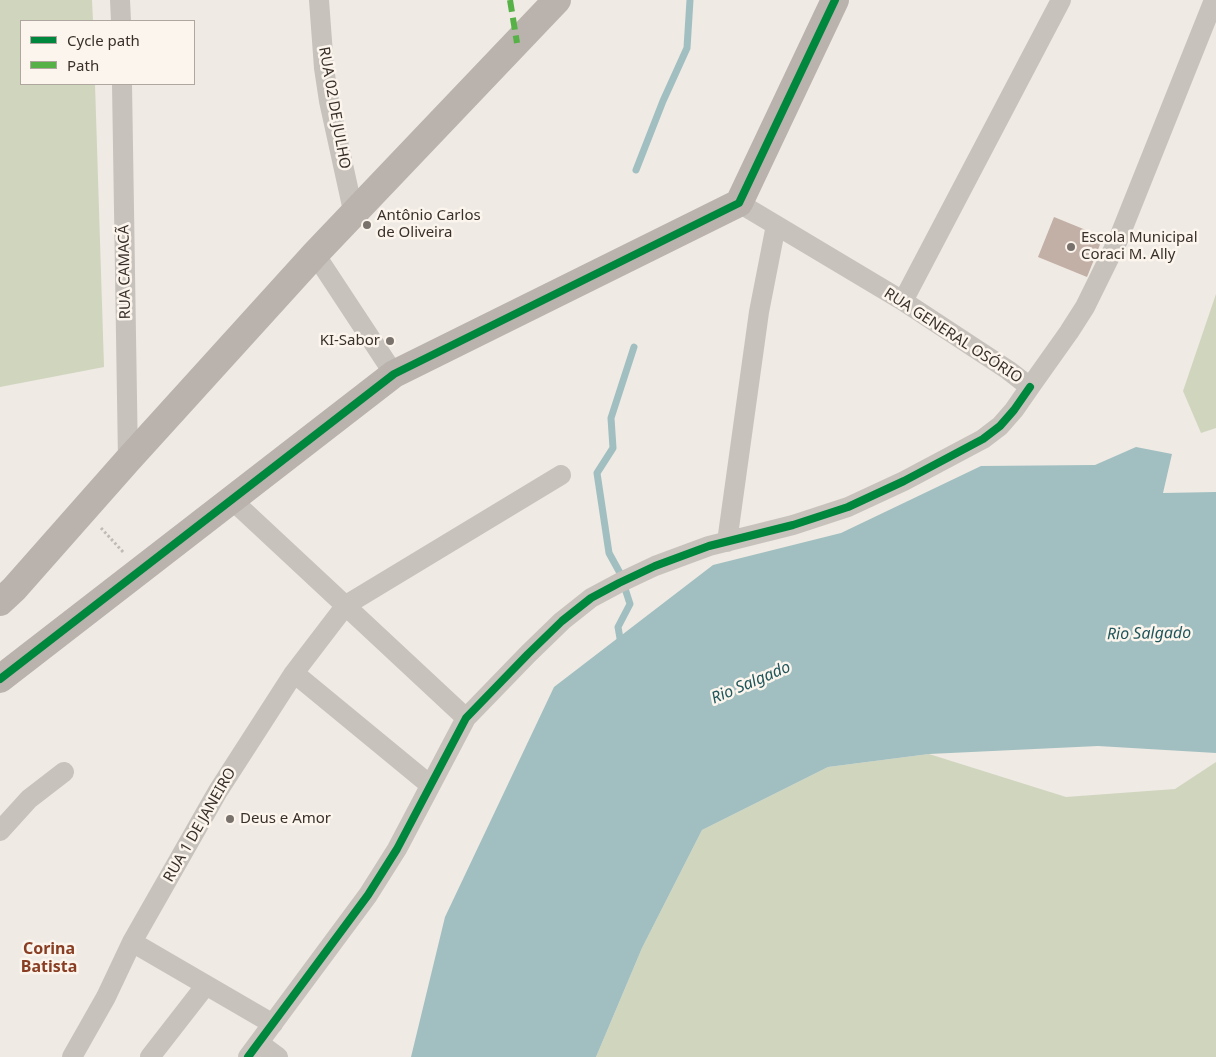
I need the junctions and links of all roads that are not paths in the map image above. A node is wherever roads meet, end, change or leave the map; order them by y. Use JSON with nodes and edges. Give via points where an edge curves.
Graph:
{"nodes":[{"id":1,"x":120,"y":0,"type":"edge"},
{"id":2,"x":320,"y":0,"type":"edge"},
{"id":3,"x":558,"y":0,"type":"edge"},
{"id":4,"x":835,"y":0,"type":"edge"},
{"id":5,"x":1061,"y":0,"type":"edge"},
{"id":6,"x":1214,"y":0,"type":"edge"},
{"id":7,"x":120,"y":20,"type":"edge"},
{"id":8,"x":122,"y":85,"type":"edge"},
{"id":9,"x":739,"y":203,"type":"junction"},
{"id":10,"x":354,"y":215,"type":"junction"},
{"id":11,"x":776,"y":225,"type":"junction"},
{"id":12,"x":315,"y":254,"type":"junction"},
{"id":13,"x":903,"y":301,"type":"junction"},
{"id":14,"x":394,"y":374,"type":"junction"},
{"id":15,"x":1030,"y":387,"type":"junction"},
{"id":16,"x":128,"y":460,"type":"junction"},
{"id":17,"x":561,"y":475,"type":"dead end"},
{"id":18,"x":231,"y":499,"type":"junction"},
{"id":19,"x":727,"y":542,"type":"junction"},
{"id":20,"x":0,"y":602,"type":"edge"},
{"id":21,"x":346,"y":604,"type":"junction"},
{"id":22,"x":294,"y":673,"type":"junction"},
{"id":23,"x":0,"y":679,"type":"edge"},
{"id":24,"x":466,"y":718,"type":"junction"},
{"id":25,"x":64,"y":772,"type":"dead end"},
{"id":26,"x":430,"y":785,"type":"junction"},
{"id":27,"x":0,"y":831,"type":"edge"},
{"id":28,"x":132,"y":942,"type":"junction"},
{"id":29,"x":206,"y":984,"type":"junction"},
{"id":30,"x":273,"y":1024,"type":"junction"},
{"id":31,"x":253,"y":1050,"type":"edge"},
{"id":32,"x":72,"y":1057,"type":"edge"},
{"id":33,"x":150,"y":1057,"type":"edge"},
{"id":34,"x":278,"y":1057,"type":"edge"}],
"edges":[{"from":1,"to":7,"type":"street"},
{"from":2,"to":10,"type":"street","name":"RUA 02 DE JULHO","via":[[324,68]]},
{"from":3,"to":10,"type":"street"},
{"from":4,"to":9,"type":"street"},
{"from":5,"to":13,"type":"street"},
{"from":6,"to":15,"type":"street","name":"RUA GENERAL OSÓRIO","via":[[1118,240],[1080,316]]},
{"from":8,"to":16,"type":"street","name":"RUA CAMACÃ"},
{"from":9,"to":11,"type":"street","name":"RUA GENERAL OSÓRIO"},
{"from":9,"to":14,"type":"street"},
{"from":10,"to":12,"type":"street"},
{"from":11,"to":13,"type":"street","name":"RUA GENERAL OSÓRIO"},
{"from":11,"to":19,"type":"street","via":[[759,312]]},
{"from":12,"to":14,"type":"street"},
{"from":12,"to":16,"type":"street"},
{"from":13,"to":15,"type":"street","name":"RUA GENERAL OSÓRIO"},
{"from":14,"to":18,"type":"street"},
{"from":15,"to":19,"type":"street","via":[[1005,420],[983,439],[920,472],[848,507]]},
{"from":16,"to":20,"type":"street"},
{"from":17,"to":21,"type":"street"},
{"from":18,"to":21,"type":"street"},
{"from":18,"to":23,"type":"street"},
{"from":19,"to":24,"type":"street","via":[[627,579],[592,598],[528,654]]},
{"from":21,"to":22,"type":"street","name":"RUA 1 DE JANEIRO"},
{"from":21,"to":24,"type":"street"},
{"from":22,"to":26,"type":"street"},
{"from":22,"to":28,"type":"street","name":"RUA 1 DE JANEIRO","via":[[218,791]]},
{"from":24,"to":26,"type":"street"},
{"from":25,"to":27,"type":"street","via":[[29,799]]},
{"from":26,"to":30,"type":"street","via":[[397,849],[368,895]]},
{"from":28,"to":29,"type":"street"},
{"from":28,"to":32,"type":"street","name":"RUA 1 DE JANEIRO"},
{"from":29,"to":30,"type":"street"},
{"from":29,"to":33,"type":"street"},
{"from":30,"to":31,"type":"street"},
{"from":31,"to":34,"type":"street"}]}
